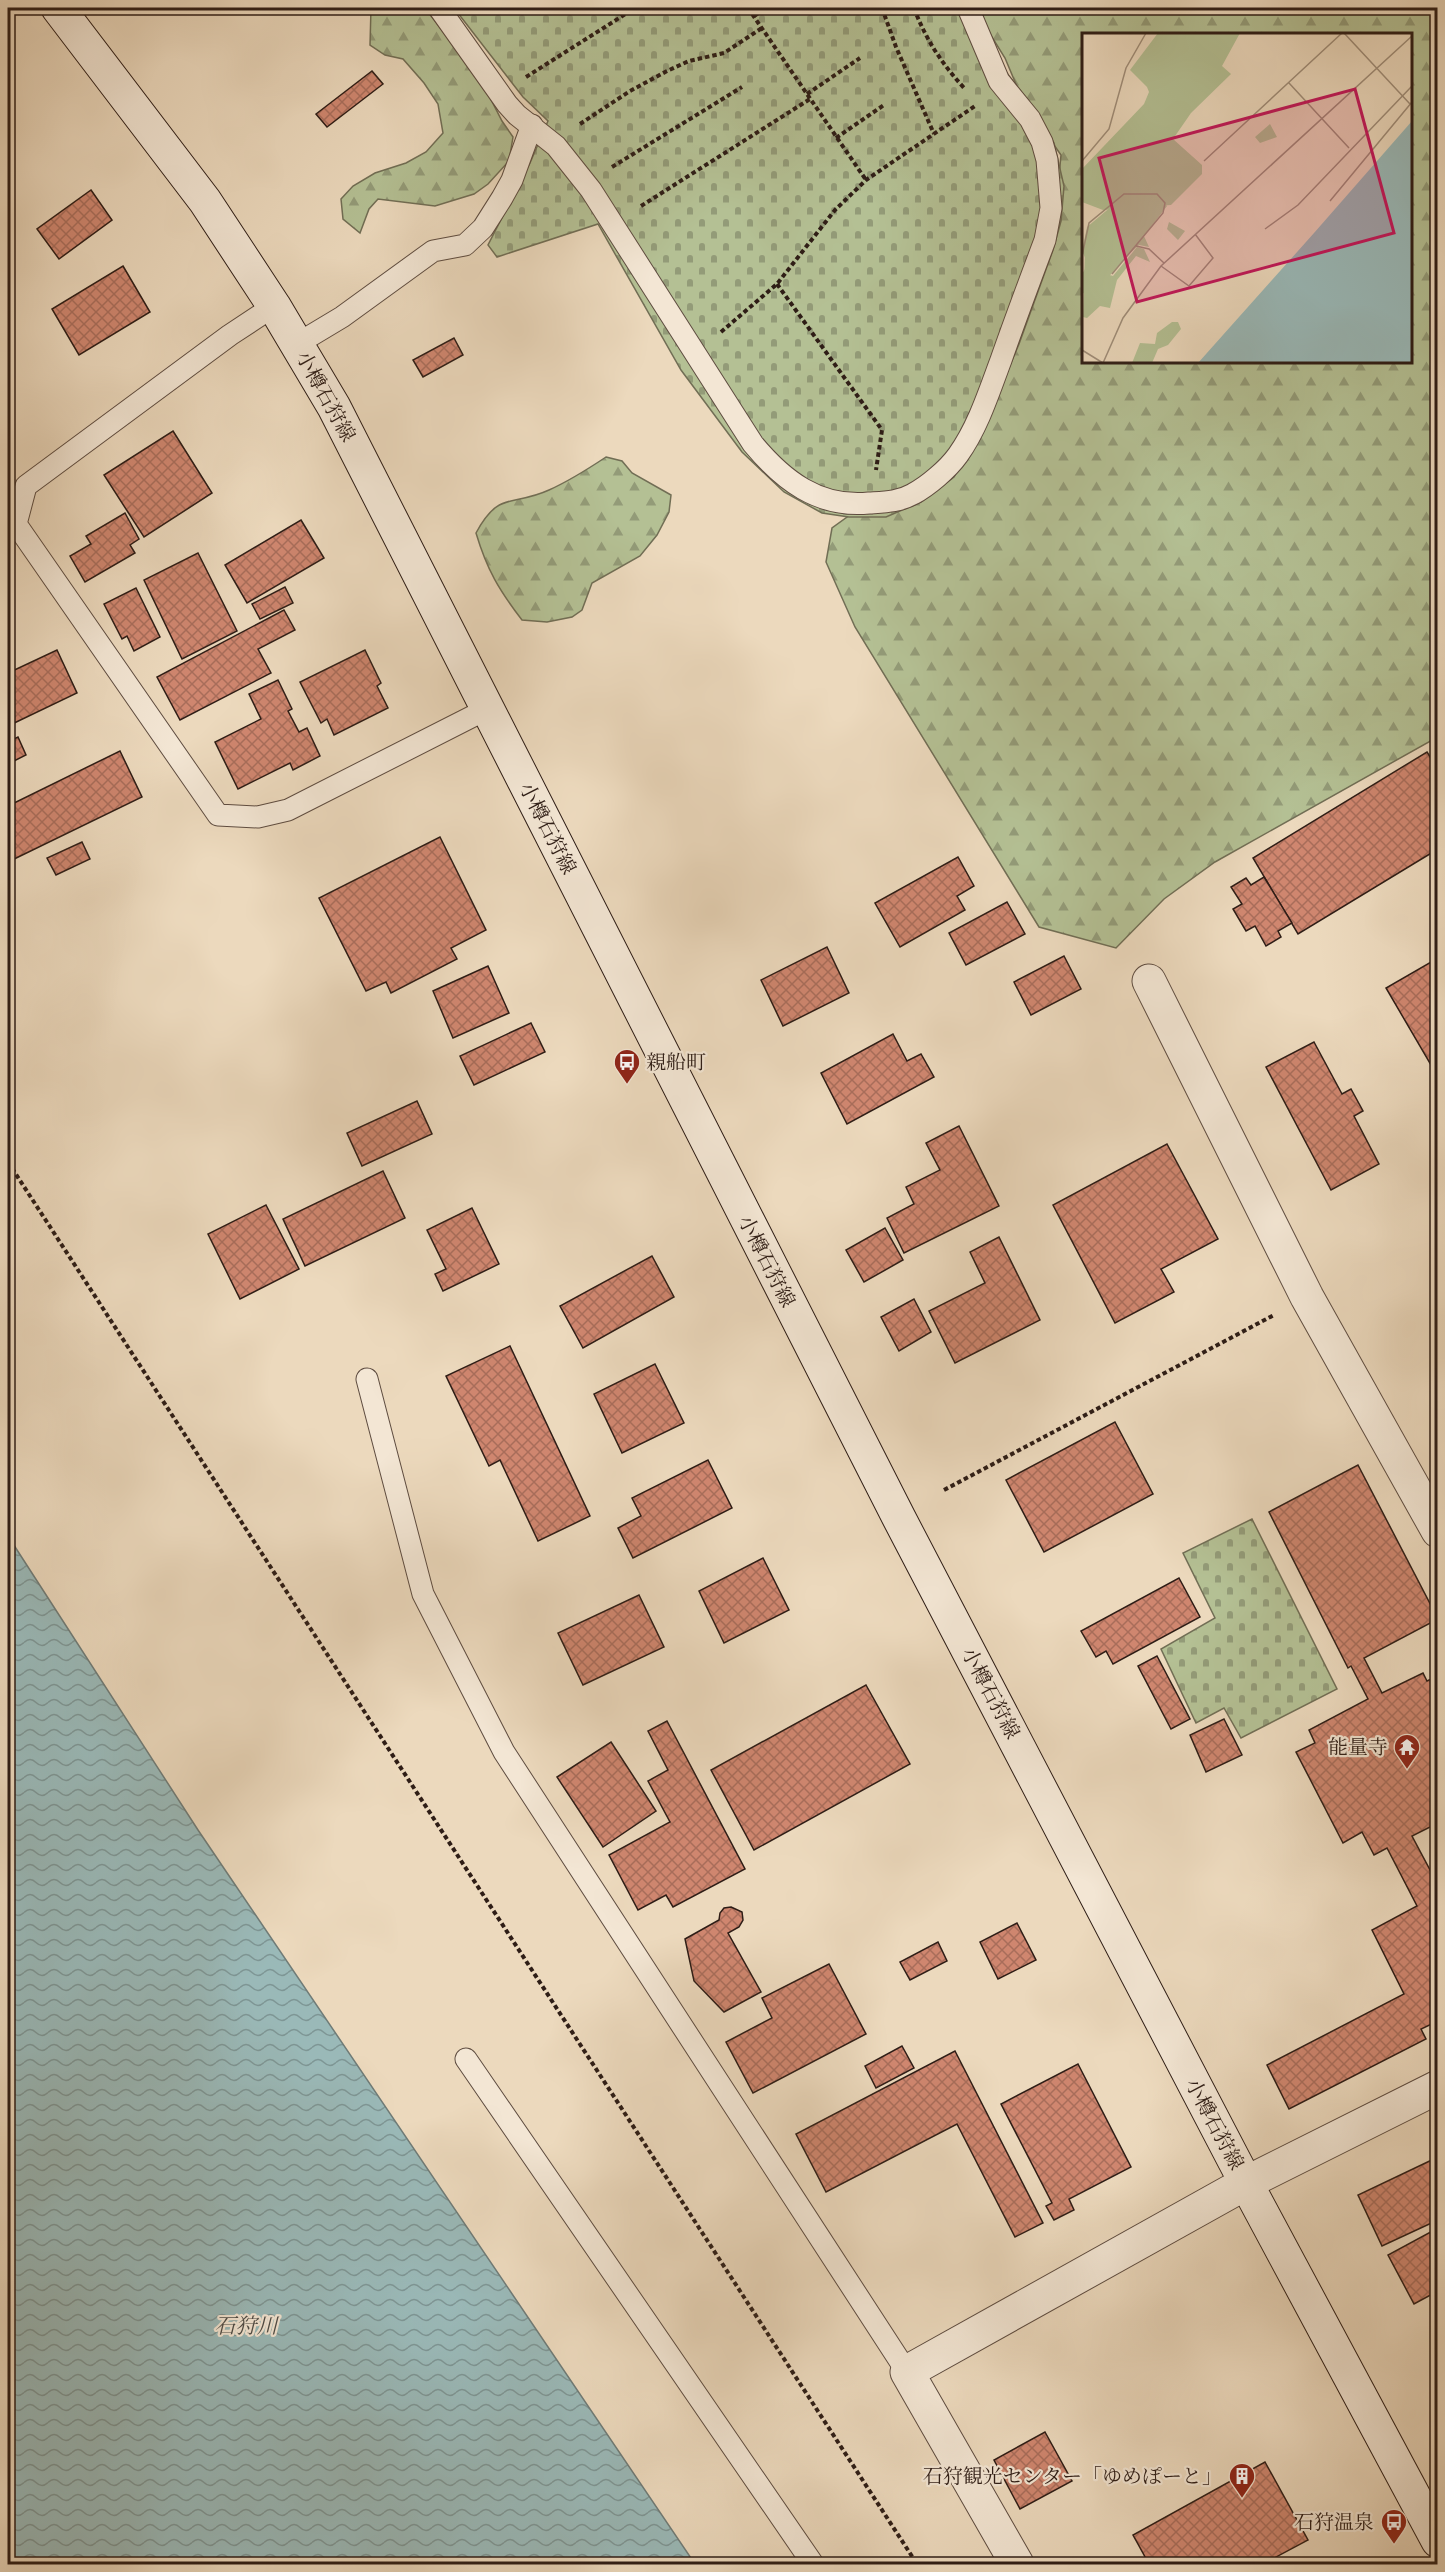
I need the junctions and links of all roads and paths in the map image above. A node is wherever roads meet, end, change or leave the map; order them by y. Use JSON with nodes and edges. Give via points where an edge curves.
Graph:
{"nodes":[{"id":1,"x":58,"y":8,"type":"edge"},
{"id":2,"x":439,"y":8,"type":"edge"},
{"id":3,"x":634,"y":8,"type":"edge"},
{"id":4,"x":748,"y":8,"type":"edge"},
{"id":5,"x":766,"y":8,"type":"edge"},
{"id":6,"x":882,"y":8,"type":"edge"},
{"id":7,"x":914,"y":8,"type":"edge"},
{"id":8,"x":968,"y":8,"type":"edge"},
{"id":9,"x":754,"y":16,"type":"junction"},
{"id":10,"x":762,"y":28,"type":"junction"},
{"id":11,"x":860,"y":58,"type":"dead end"},
{"id":12,"x":742,"y":87,"type":"dead end"},
{"id":13,"x":500,"y":94,"type":"junction"},
{"id":14,"x":808,"y":96,"type":"junction"},
{"id":15,"x":884,"y":105,"type":"dead end"},
{"id":16,"x":531,"y":125,"type":"junction"},
{"id":17,"x":934,"y":134,"type":"junction"},
{"id":18,"x":836,"y":138,"type":"junction"},
{"id":19,"x":553,"y":143,"type":"junction"},
{"id":20,"x":866,"y":180,"type":"junction"},
{"id":21,"x":586,"y":183,"type":"junction"},
{"id":22,"x":613,"y":223,"type":"junction"},
{"id":23,"x":777,"y":284,"type":"junction"},
{"id":24,"x":274,"y":306,"type":"junction"},
{"id":25,"x":297,"y":344,"type":"junction"},
{"id":26,"x":696,"y":354,"type":"junction"},
{"id":27,"x":871,"y":503,"type":"junction"},
{"id":28,"x":488,"y":709,"type":"junction"},
{"id":29,"x":1149,"y":981,"type":"dead end"},
{"id":30,"x":8,"y":1162,"type":"edge"},
{"id":31,"x":1307,"y":1297,"type":"junction"},
{"id":32,"x":367,"y":1379,"type":"dead end"},
{"id":33,"x":944,"y":1490,"type":"dead end"},
{"id":34,"x":1437,"y":1531,"type":"edge"},
{"id":35,"x":466,"y":2059,"type":"dead end"},
{"id":36,"x":1437,"y":2086,"type":"edge"},
{"id":37,"x":1246,"y":2183,"type":"junction"},
{"id":38,"x":907,"y":2372,"type":"junction"},
{"id":39,"x":1437,"y":2541,"type":"edge"},
{"id":40,"x":813,"y":2565,"type":"edge"},
{"id":41,"x":917,"y":2565,"type":"edge"},
{"id":42,"x":1017,"y":2565,"type":"edge"}],
"edges":[{"from":1,"to":24,"type":"main road","name":"小樽石狩線","via":[[205,201]]},
{"from":2,"to":13,"type":"lane"},
{"from":3,"to":13,"type":"path"},
{"from":4,"to":9,"type":"path"},
{"from":5,"to":9,"type":"path"},
{"from":6,"to":17,"type":"path"},
{"from":7,"to":17,"type":"path","via":[[926,38],[976,106]]},
{"from":8,"to":27,"type":"lane","via":[[999,81],[1030,119],[1042,142],[1051,208],[1045,240],[975,426],[957,457],[913,494],[896,501]]},
{"from":9,"to":10,"type":"path"},
{"from":10,"to":14,"type":"path"},
{"from":10,"to":19,"type":"path","via":[[724,53],[689,61],[630,91]]},
{"from":11,"to":14,"type":"path"},
{"from":12,"to":21,"type":"path"},
{"from":13,"to":16,"type":"lane"},
{"from":14,"to":18,"type":"path"},
{"from":14,"to":22,"type":"path"},
{"from":15,"to":18,"type":"path"},
{"from":16,"to":19,"type":"lane"},
{"from":16,"to":25,"type":"lane","via":[[512,180],[483,228],[471,240],[465,245],[433,251],[342,317]]},
{"from":17,"to":20,"type":"path"},
{"from":18,"to":20,"type":"path"},
{"from":19,"to":21,"type":"lane"},
{"from":20,"to":23,"type":"path","via":[[835,210]]},
{"from":21,"to":22,"type":"lane"},
{"from":22,"to":26,"type":"lane"},
{"from":23,"to":26,"type":"path"},
{"from":23,"to":27,"type":"path","via":[[882,430]]},
{"from":24,"to":25,"type":"main road","name":"小樽石狩線"},
{"from":24,"to":28,"type":"lane","via":[[26,486],[16,524],[218,815],[258,817],[288,810]]},
{"from":25,"to":28,"type":"main road","name":"小樽石狩線","via":[[334,407]]},
{"from":26,"to":27,"type":"lane","via":[[753,444],[789,481],[807,493],[835,502]]},
{"from":28,"to":37,"type":"main road","name":"小樽石狩線","via":[[872,1465]]},
{"from":29,"to":31,"type":"main road"},
{"from":30,"to":41,"type":"path"},
{"from":31,"to":33,"type":"path"},
{"from":31,"to":34,"type":"main road"},
{"from":32,"to":38,"type":"lane","via":[[423,1594],[504,1752]]},
{"from":35,"to":40,"type":"lane"},
{"from":36,"to":37,"type":"main road"},
{"from":37,"to":38,"type":"main road"},
{"from":37,"to":39,"type":"main road","name":"小樽石狩線"},
{"from":38,"to":42,"type":"main road"}]}
